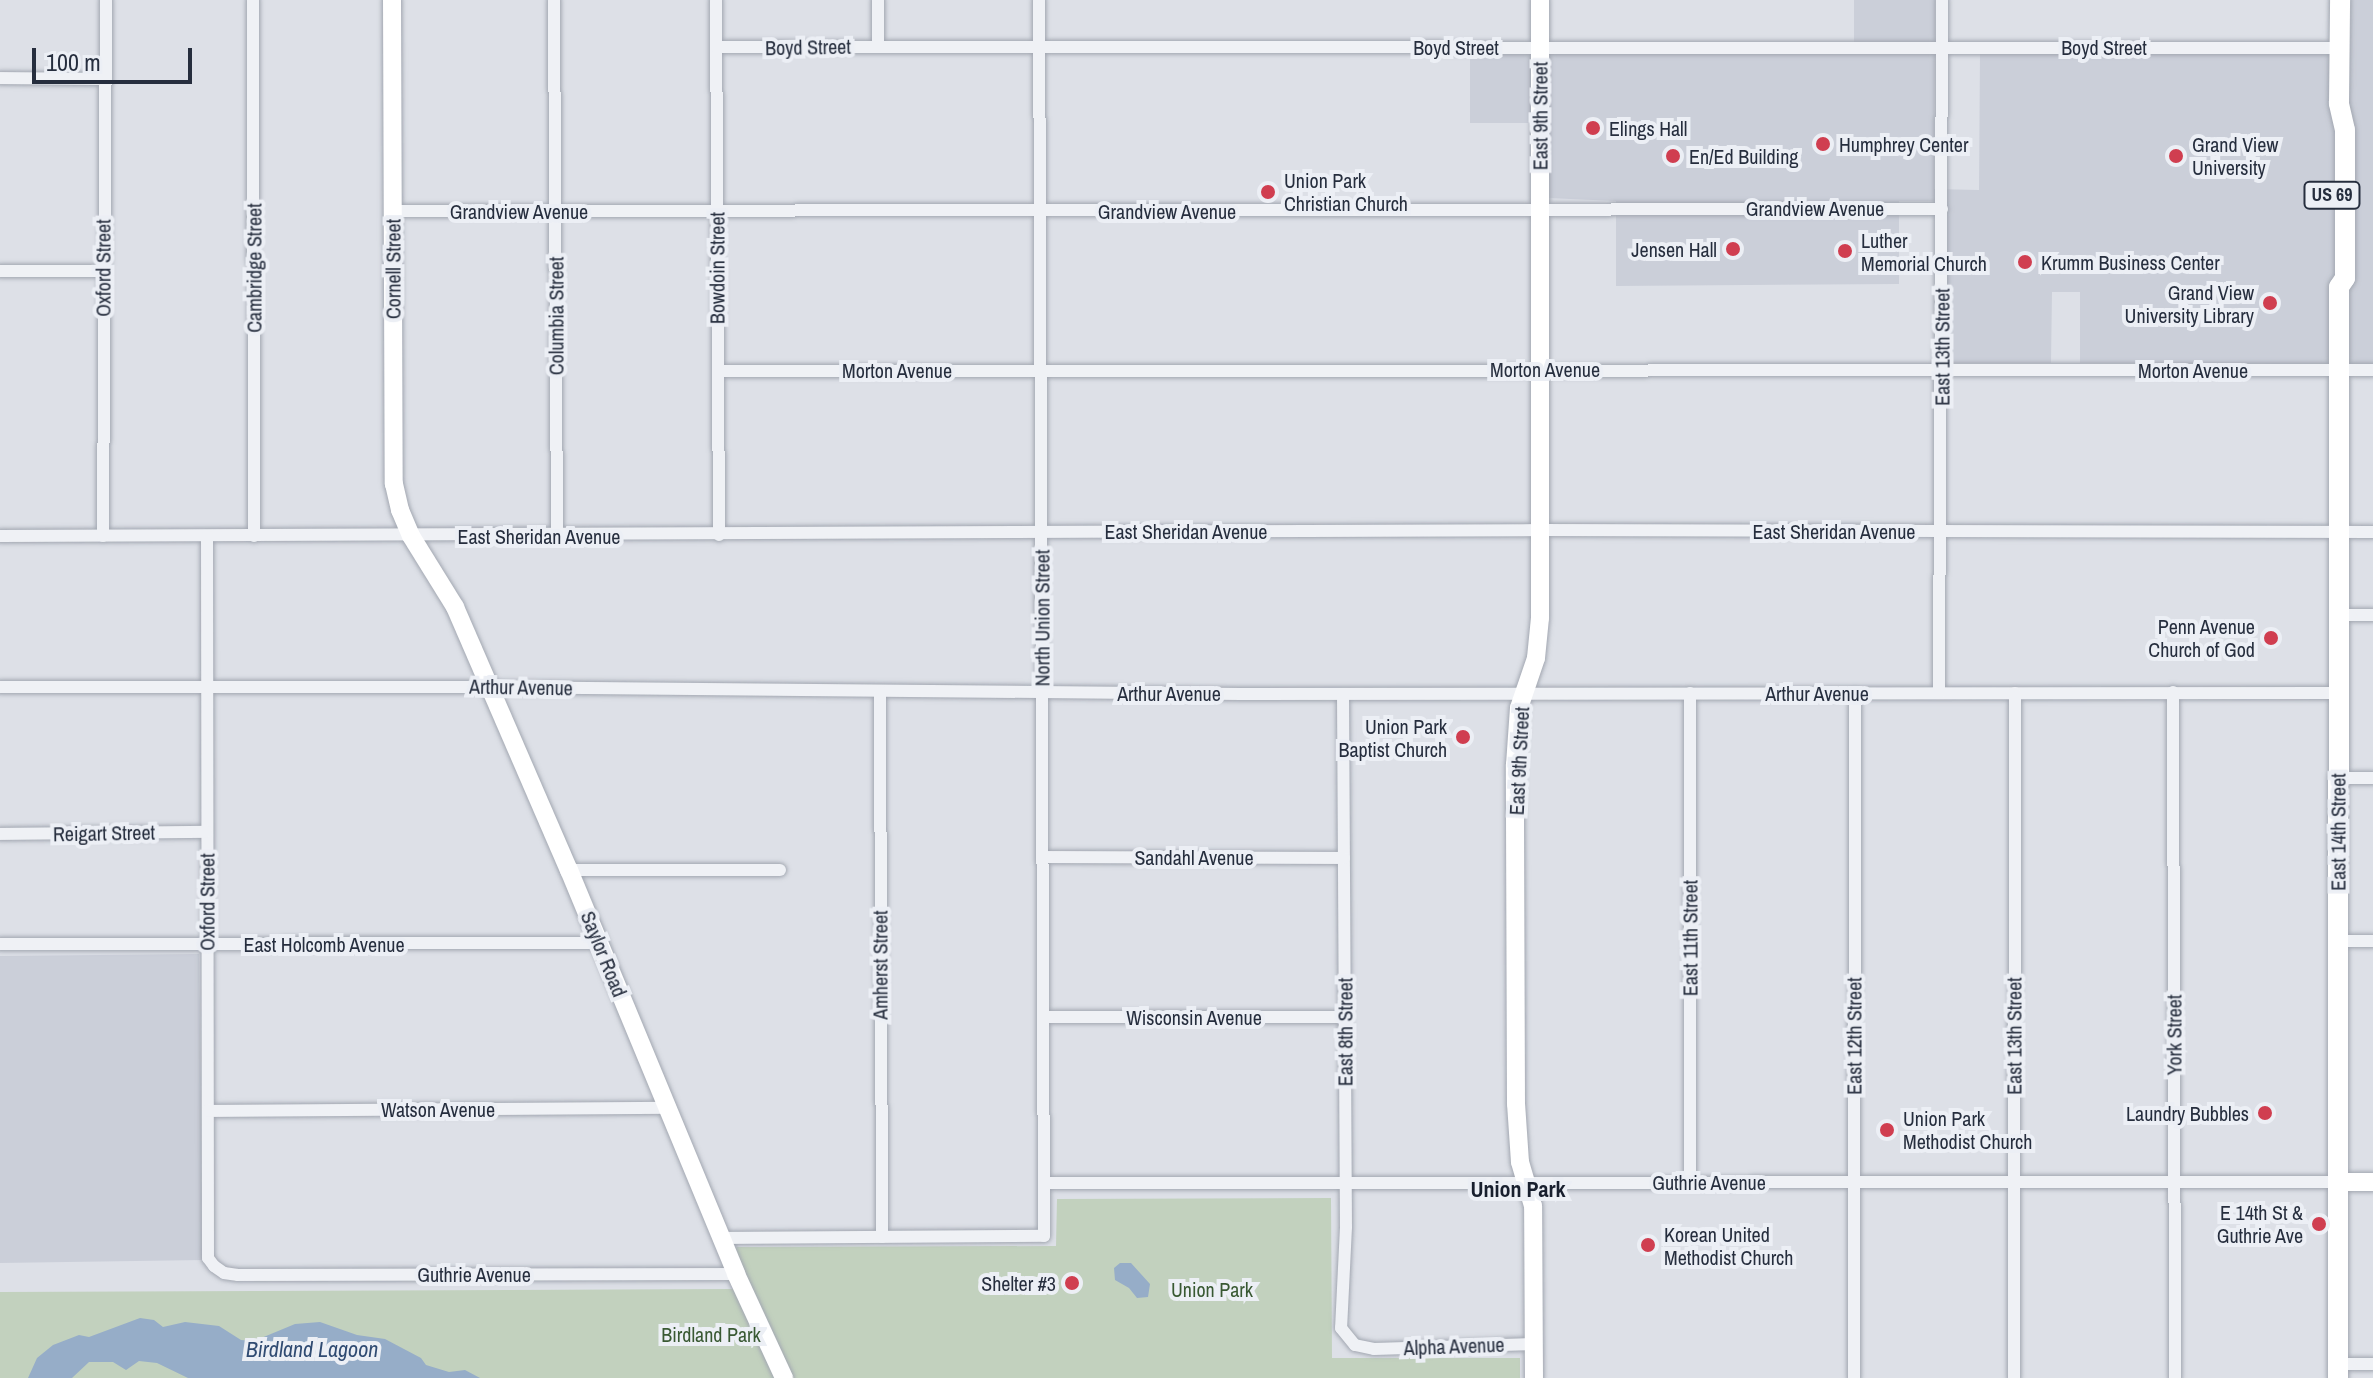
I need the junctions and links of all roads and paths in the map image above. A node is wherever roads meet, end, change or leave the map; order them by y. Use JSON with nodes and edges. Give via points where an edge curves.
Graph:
{"nodes":[{"id":1,"x":106,"y":0,"type":"edge"},
{"id":2,"x":253,"y":0,"type":"edge"},
{"id":3,"x":392,"y":0,"type":"edge"},
{"id":4,"x":554,"y":0,"type":"edge"},
{"id":5,"x":716,"y":0,"type":"edge"},
{"id":6,"x":878,"y":0,"type":"edge"},
{"id":7,"x":1039,"y":0,"type":"edge"},
{"id":8,"x":1540,"y":0,"type":"edge"},
{"id":9,"x":1942,"y":0,"type":"edge"},
{"id":10,"x":2340,"y":0,"type":"edge"},
{"id":11,"x":878,"y":46,"type":"junction"},
{"id":12,"x":717,"y":47,"type":"junction"},
{"id":13,"x":1040,"y":47,"type":"junction"},
{"id":14,"x":1540,"y":47,"type":"junction"},
{"id":15,"x":1942,"y":47,"type":"junction"},
{"id":16,"x":2340,"y":48,"type":"junction"},
{"id":17,"x":0,"y":78,"type":"edge"},
{"id":18,"x":105,"y":79,"type":"junction"},
{"id":19,"x":717,"y":209,"type":"junction"},
{"id":20,"x":1540,"y":209,"type":"junction"},
{"id":21,"x":1942,"y":209,"type":"junction"},
{"id":22,"x":392,"y":211,"type":"junction"},
{"id":23,"x":556,"y":211,"type":"junction"},
{"id":24,"x":1040,"y":211,"type":"junction"},
{"id":25,"x":0,"y":271,"type":"edge"},
{"id":26,"x":103,"y":271,"type":"junction"},
{"id":27,"x":1041,"y":369,"type":"junction"},
{"id":28,"x":1539,"y":369,"type":"junction"},
{"id":29,"x":2339,"y":369,"type":"junction"},
{"id":30,"x":2373,"y":370,"type":"edge"},
{"id":31,"x":718,"y":371,"type":"junction"},
{"id":32,"x":1942,"y":371,"type":"junction"},
{"id":33,"x":1539,"y":530,"type":"junction"},
{"id":34,"x":1042,"y":532,"type":"junction"},
{"id":35,"x":1940,"y":532,"type":"junction"},
{"id":36,"x":2339,"y":532,"type":"junction"},
{"id":37,"x":2373,"y":532,"type":"edge"},
{"id":38,"x":719,"y":535,"type":"junction"},
{"id":39,"x":0,"y":536,"type":"edge"},
{"id":40,"x":103,"y":536,"type":"junction"},
{"id":41,"x":207,"y":536,"type":"junction"},
{"id":42,"x":254,"y":536,"type":"junction"},
{"id":43,"x":411,"y":536,"type":"junction"},
{"id":44,"x":557,"y":536,"type":"junction"},
{"id":45,"x":2338,"y":615,"type":"junction"},
{"id":46,"x":2373,"y":615,"type":"edge"},
{"id":47,"x":0,"y":687,"type":"edge"},
{"id":48,"x":207,"y":687,"type":"junction"},
{"id":49,"x":489,"y":687,"type":"junction"},
{"id":50,"x":880,"y":692,"type":"junction"},
{"id":51,"x":1042,"y":692,"type":"junction"},
{"id":52,"x":1523,"y":692,"type":"junction"},
{"id":53,"x":2173,"y":692,"type":"junction"},
{"id":54,"x":1690,"y":693,"type":"junction"},
{"id":55,"x":1855,"y":693,"type":"junction"},
{"id":56,"x":1939,"y":693,"type":"junction"},
{"id":57,"x":2015,"y":693,"type":"junction"},
{"id":58,"x":2338,"y":693,"type":"junction"},
{"id":59,"x":1343,"y":694,"type":"junction"},
{"id":60,"x":2338,"y":778,"type":"junction"},
{"id":61,"x":2373,"y":778,"type":"edge"},
{"id":62,"x":207,"y":832,"type":"junction"},
{"id":63,"x":0,"y":834,"type":"edge"},
{"id":64,"x":1043,"y":857,"type":"junction"},
{"id":65,"x":1344,"y":858,"type":"junction"},
{"id":66,"x":569,"y":870,"type":"junction"},
{"id":67,"x":780,"y":870,"type":"dead end"},
{"id":68,"x":2338,"y":941,"type":"junction"},
{"id":69,"x":2373,"y":941,"type":"edge"},
{"id":70,"x":599,"y":943,"type":"junction"},
{"id":71,"x":0,"y":944,"type":"edge"},
{"id":72,"x":208,"y":944,"type":"junction"},
{"id":73,"x":1043,"y":1017,"type":"junction"},
{"id":74,"x":1345,"y":1017,"type":"junction"},
{"id":75,"x":668,"y":1108,"type":"junction"},
{"id":76,"x":208,"y":1111,"type":"junction"},
{"id":77,"x":1526,"y":1181,"type":"junction"},
{"id":78,"x":2174,"y":1181,"type":"junction"},
{"id":79,"x":1345,"y":1182,"type":"junction"},
{"id":80,"x":1690,"y":1182,"type":"junction"},
{"id":81,"x":1854,"y":1182,"type":"junction"},
{"id":82,"x":2014,"y":1182,"type":"junction"},
{"id":83,"x":2338,"y":1182,"type":"junction"},
{"id":84,"x":2373,"y":1182,"type":"edge"},
{"id":85,"x":1045,"y":1183,"type":"junction"},
{"id":86,"x":882,"y":1237,"type":"junction"},
{"id":87,"x":721,"y":1238,"type":"junction"},
{"id":88,"x":214,"y":1266,"type":"joint"},
{"id":89,"x":736,"y":1274,"type":"junction"},
{"id":90,"x":1534,"y":1344,"type":"junction"},
{"id":91,"x":1374,"y":1349,"type":"joint"},
{"id":92,"x":2373,"y":1364,"type":"edge"},
{"id":93,"x":2338,"y":1371,"type":"edge"},
{"id":94,"x":784,"y":1378,"type":"edge"},
{"id":95,"x":1534,"y":1378,"type":"edge"},
{"id":96,"x":1854,"y":1378,"type":"edge"},
{"id":97,"x":2014,"y":1378,"type":"edge"},
{"id":98,"x":2175,"y":1378,"type":"edge"}],
"edges":[{"from":1,"to":18,"type":"street","name":"Oxford Street"},
{"from":2,"to":42,"type":"street","name":"Cambridge Street"},
{"from":3,"to":22,"type":"street","name":"Cornell Street"},
{"from":4,"to":23,"type":"street","name":"Columbia Street"},
{"from":5,"to":12,"type":"street","name":"Bowdoin Street"},
{"from":6,"to":11,"type":"street"},
{"from":7,"to":13,"type":"street","name":"North Union Street"},
{"from":8,"to":14,"type":"street","name":"East 9th Street"},
{"from":9,"to":15,"type":"street","name":"East 13th Street"},
{"from":10,"to":16,"type":"main road","name":"East 14th Street","number":"US 69"},
{"from":11,"to":12,"type":"street","name":"Boyd Street"},
{"from":11,"to":13,"type":"street","name":"Boyd Street"},
{"from":12,"to":19,"type":"street","name":"Bowdoin Street"},
{"from":13,"to":14,"type":"street","name":"Boyd Street"},
{"from":13,"to":24,"type":"street","name":"North Union Street"},
{"from":14,"to":15,"type":"street","name":"Boyd Street"},
{"from":14,"to":20,"type":"street","name":"East 9th Street"},
{"from":15,"to":16,"type":"street","name":"Boyd Street"},
{"from":15,"to":21,"type":"street","name":"East 13th Street"},
{"from":16,"to":29,"type":"main road","name":"East 14th Street","number":"US 69","via":[[2345,278],[2339,287]]},
{"from":17,"to":18,"type":"street"},
{"from":18,"to":26,"type":"street","name":"Oxford Street"},
{"from":19,"to":23,"type":"street","name":"Grandview Avenue"},
{"from":19,"to":24,"type":"street","name":"Grandview Avenue"},
{"from":19,"to":31,"type":"street","name":"Bowdoin Street"},
{"from":20,"to":21,"type":"street","name":"Grandview Avenue"},
{"from":20,"to":24,"type":"street","name":"Grandview Avenue"},
{"from":20,"to":28,"type":"street","name":"East 9th Street"},
{"from":21,"to":32,"type":"street","name":"East 13th Street"},
{"from":22,"to":23,"type":"street","name":"Grandview Avenue"},
{"from":22,"to":43,"type":"street","name":"Cornell Street","via":[[394,484]]},
{"from":23,"to":44,"type":"street","name":"Columbia Street"},
{"from":24,"to":27,"type":"street","name":"North Union Street"},
{"from":25,"to":26,"type":"street"},
{"from":26,"to":40,"type":"street","name":"Oxford Street"},
{"from":27,"to":28,"type":"street","name":"Morton Avenue"},
{"from":27,"to":31,"type":"street","name":"Morton Avenue"},
{"from":27,"to":34,"type":"street","name":"North Union Street"},
{"from":28,"to":32,"type":"street","name":"Morton Avenue"},
{"from":28,"to":33,"type":"street","name":"East 9th Street"},
{"from":29,"to":30,"type":"street","name":"Morton Avenue"},
{"from":29,"to":32,"type":"street","name":"Morton Avenue"},
{"from":29,"to":36,"type":"main road","name":"East 14th Street","number":"US 69"},
{"from":31,"to":38,"type":"street","name":"Bowdoin Street"},
{"from":32,"to":35,"type":"street","name":"East 13th Street"},
{"from":33,"to":34,"type":"street","name":"East Sheridan Avenue"},
{"from":33,"to":35,"type":"street","name":"East Sheridan Avenue"},
{"from":33,"to":52,"type":"street","name":"East 9th Street","via":[[1539,639]]},
{"from":34,"to":38,"type":"street","name":"East Sheridan Avenue"},
{"from":34,"to":51,"type":"street","name":"North Union Street"},
{"from":35,"to":36,"type":"street","name":"East Sheridan Avenue"},
{"from":35,"to":56,"type":"street","name":"East 13th Street"},
{"from":36,"to":37,"type":"street","name":"East Sheridan Avenue"},
{"from":36,"to":45,"type":"main road","name":"East 14th Street","number":"US 69"},
{"from":38,"to":44,"type":"street","name":"East Sheridan Avenue"},
{"from":39,"to":40,"type":"street","name":"East Sheridan Avenue"},
{"from":40,"to":41,"type":"street","name":"East Sheridan Avenue"},
{"from":41,"to":42,"type":"street","name":"East Sheridan Avenue"},
{"from":41,"to":48,"type":"street","name":"Oxford Street"},
{"from":42,"to":43,"type":"street","name":"East Sheridan Avenue"},
{"from":43,"to":44,"type":"street","name":"East Sheridan Avenue"},
{"from":43,"to":49,"type":"street","name":"Saylor Road","via":[[449,595]]},
{"from":45,"to":46,"type":"street"},
{"from":45,"to":58,"type":"main road","name":"East 14th Street","number":"US 69"},
{"from":47,"to":48,"type":"street","name":"Arthur Avenue"},
{"from":48,"to":49,"type":"street","name":"Arthur Avenue"},
{"from":48,"to":62,"type":"street","name":"Oxford Street"},
{"from":49,"to":50,"type":"street","name":"Arthur Avenue"},
{"from":49,"to":66,"type":"street","name":"Saylor Road"},
{"from":50,"to":51,"type":"street","name":"Arthur Avenue"},
{"from":50,"to":86,"type":"street","name":"Amherst Street"},
{"from":51,"to":59,"type":"street","name":"Arthur Avenue"},
{"from":51,"to":64,"type":"street","name":"North Union Street"},
{"from":52,"to":54,"type":"street","name":"Arthur Avenue"},
{"from":52,"to":59,"type":"street","name":"Arthur Avenue"},
{"from":52,"to":77,"type":"street","name":"East 9th Street","via":[[1516,744],[1516,1073],[1517,1139]]},
{"from":53,"to":57,"type":"street","name":"Arthur Avenue"},
{"from":53,"to":58,"type":"street","name":"Arthur Avenue"},
{"from":53,"to":78,"type":"street","name":"York Street"},
{"from":54,"to":55,"type":"street","name":"Arthur Avenue"},
{"from":54,"to":80,"type":"street","name":"East 11th Street"},
{"from":55,"to":56,"type":"street","name":"Arthur Avenue"},
{"from":55,"to":81,"type":"street","name":"East 12th Street"},
{"from":56,"to":57,"type":"street","name":"Arthur Avenue"},
{"from":57,"to":82,"type":"street","name":"East 13th Street"},
{"from":58,"to":60,"type":"main road","name":"East 14th Street","number":"US 69"},
{"from":59,"to":65,"type":"street","name":"East 8th Street"},
{"from":60,"to":61,"type":"street"},
{"from":60,"to":68,"type":"main road","name":"East 14th Street","number":"US 69"},
{"from":62,"to":63,"type":"street","name":"Reigart Street"},
{"from":62,"to":72,"type":"street","name":"Oxford Street"},
{"from":64,"to":65,"type":"street","name":"Sandahl Avenue"},
{"from":64,"to":73,"type":"street","name":"North Union Street"},
{"from":65,"to":74,"type":"street","name":"East 8th Street"},
{"from":66,"to":67,"type":"street"},
{"from":66,"to":70,"type":"street","name":"Saylor Road"},
{"from":68,"to":69,"type":"street"},
{"from":68,"to":83,"type":"main road","name":"East 14th Street","number":"US 69"},
{"from":70,"to":72,"type":"street","name":"East Holcomb Avenue"},
{"from":70,"to":75,"type":"street","name":"Saylor Road"},
{"from":71,"to":72,"type":"street","name":"East Holcomb Avenue"},
{"from":72,"to":76,"type":"street","name":"Oxford Street"},
{"from":73,"to":74,"type":"street","name":"Wisconsin Avenue"},
{"from":73,"to":85,"type":"street","name":"North Union Street"},
{"from":74,"to":79,"type":"street","name":"East 8th Street"},
{"from":75,"to":76,"type":"street","name":"Watson Avenue"},
{"from":75,"to":87,"type":"street","name":"Saylor Road"},
{"from":76,"to":88,"type":"street","name":"Oxford Street","via":[[208,1258]]},
{"from":77,"to":79,"type":"street","name":"Guthrie Avenue"},
{"from":77,"to":80,"type":"street","name":"Guthrie Avenue"},
{"from":77,"to":90,"type":"street","name":"East 9th Street","via":[[1533,1217]]},
{"from":78,"to":82,"type":"street","name":"Guthrie Avenue"},
{"from":78,"to":83,"type":"street","name":"Guthrie Avenue"},
{"from":78,"to":98,"type":"street","name":"York Street"},
{"from":79,"to":85,"type":"street","name":"Guthrie Avenue"},
{"from":79,"to":91,"type":"street","name":"East 8th Street","via":[[1341,1328],[1355,1345]]},
{"from":80,"to":81,"type":"street","name":"Guthrie Avenue"},
{"from":81,"to":82,"type":"street","name":"Guthrie Avenue"},
{"from":81,"to":96,"type":"street","name":"East 12th Street"},
{"from":82,"to":97,"type":"street","name":"East 13th Street"},
{"from":83,"to":84,"type":"street","name":"Guthrie Avenue"},
{"from":83,"to":93,"type":"main road","name":"East 14th Street","number":"US 69"},
{"from":85,"to":86,"type":"street","name":"North Union Street","via":[[1044,1236]]},
{"from":86,"to":87,"type":"street"},
{"from":87,"to":89,"type":"street","name":"Saylor Road"},
{"from":88,"to":89,"type":"street","name":"Guthrie Avenue","via":[[238,1275]]},
{"from":89,"to":94,"type":"street","name":"Saylor Road"},
{"from":90,"to":91,"type":"street","name":"Alpha Avenue"},
{"from":90,"to":95,"type":"street","name":"East 9th Street"},
{"from":92,"to":93,"type":"street"}]}
